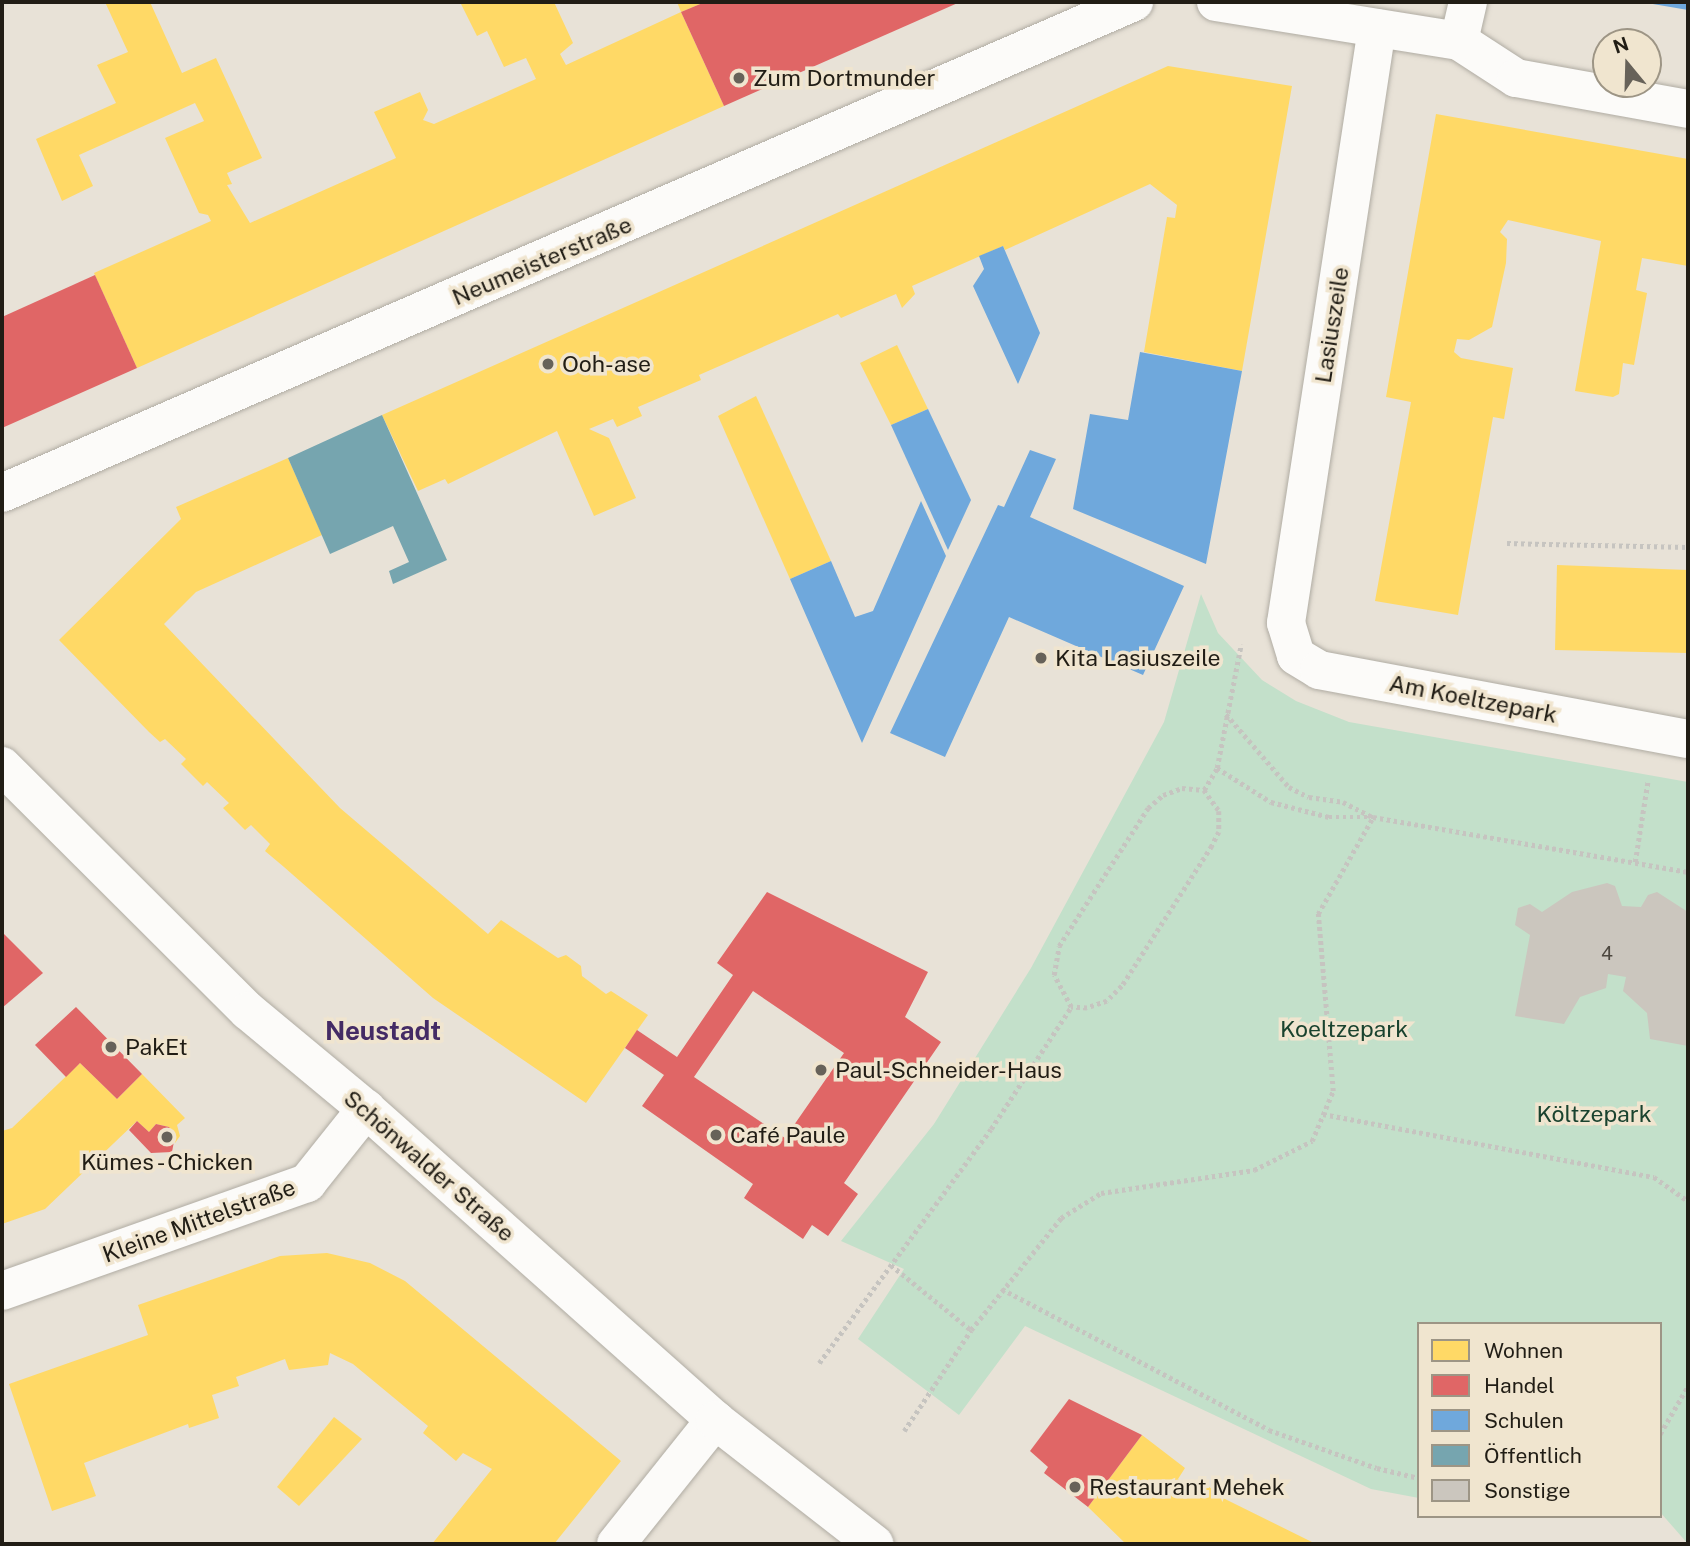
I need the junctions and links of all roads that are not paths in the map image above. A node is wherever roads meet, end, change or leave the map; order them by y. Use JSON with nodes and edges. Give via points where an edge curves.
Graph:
{"nodes":[{"id":1,"x":1134,"y":2,"type":"edge"},
{"id":2,"x":1216,"y":2,"type":"edge"},
{"id":3,"x":1468,"y":2,"type":"edge"},
{"id":4,"x":1076,"y":13,"type":"edge"},
{"id":5,"x":1377,"y":28,"type":"junction"},
{"id":6,"x":1459,"y":41,"type":"junction"},
{"id":7,"x":1688,"y":109,"type":"edge"},
{"id":8,"x":2,"y":493,"type":"edge"},
{"id":9,"x":1286,"y":623,"type":"joint"},
{"id":10,"x":1688,"y":739,"type":"edge"},
{"id":11,"x":2,"y":766,"type":"edge"},
{"id":12,"x":366,"y":1109,"type":"junction"},
{"id":13,"x":2,"y":1291,"type":"edge"},
{"id":14,"x":715,"y":1420,"type":"junction"},
{"id":15,"x":616,"y":1544,"type":"edge"},
{"id":16,"x":874,"y":1544,"type":"edge"}],
"edges":[{"from":1,"to":4,"type":"street","name":"Neumeisterstraße"},
{"from":2,"to":5,"type":"street"},
{"from":3,"to":6,"type":"street"},
{"from":4,"to":8,"type":"street","name":"Neumeisterstraße"},
{"from":5,"to":6,"type":"street"},
{"from":5,"to":9,"type":"street","name":"Lasiuszeile"},
{"from":6,"to":7,"type":"street","via":[[1516,78]]},
{"from":9,"to":10,"type":"street","name":"Am Koeltzepark","via":[[1296,656],[1319,670]]},
{"from":11,"to":12,"type":"street","name":"Schönwalder Straße","via":[[248,1011]]},
{"from":12,"to":13,"type":"street","name":"Kleine Mittelstraße","via":[[307,1182]]},
{"from":12,"to":14,"type":"street","name":"Schönwalder Straße"},
{"from":14,"to":15,"type":"street"},
{"from":14,"to":16,"type":"street","name":"Schönwalder Straße"}]}
